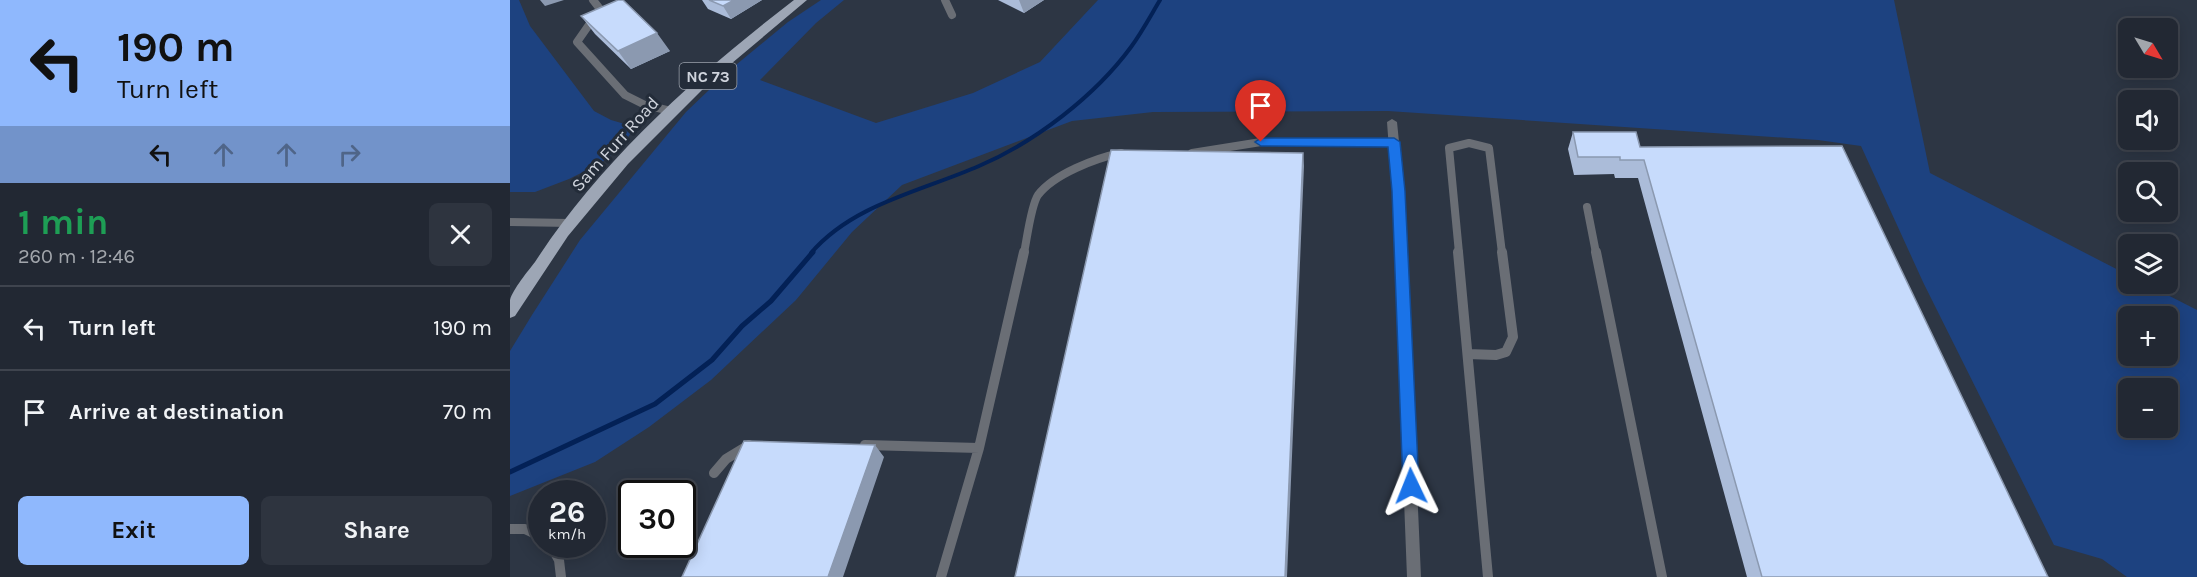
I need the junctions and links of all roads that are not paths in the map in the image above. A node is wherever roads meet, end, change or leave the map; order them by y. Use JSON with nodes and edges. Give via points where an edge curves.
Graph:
{"nodes":[{"id":1,"x":593,"y":0,"type":"edge"},
{"id":2,"x":801,"y":0,"type":"edge"},
{"id":3,"x":945,"y":0,"type":"edge"},
{"id":4,"x":952,"y":15,"type":"dead end"},
{"id":5,"x":671,"y":111,"type":"junction"},
{"id":6,"x":1392,"y":122,"type":"dead end"},
{"id":7,"x":1394,"y":142,"type":"junction"},
{"id":8,"x":1134,"y":153,"type":"edge"},
{"id":9,"x":1187,"y":153,"type":"edge"},
{"id":10,"x":1587,"y":207,"type":"dead end"},
{"id":11,"x":510,"y":222,"type":"edge"},
{"id":12,"x":570,"y":223,"type":"junction"},
{"id":13,"x":510,"y":312,"type":"edge"},
{"id":14,"x":1468,"y":354,"type":"junction"},
{"id":15,"x":764,"y":442,"type":"edge"},
{"id":16,"x":859,"y":445,"type":"edge"},
{"id":17,"x":979,"y":448,"type":"junction"},
{"id":18,"x":714,"y":473,"type":"dead end"},
{"id":19,"x":510,"y":529,"type":"edge"},
{"id":20,"x":528,"y":530,"type":"edge"},
{"id":21,"x":558,"y":558,"type":"edge"},
{"id":22,"x":561,"y":577,"type":"edge"},
{"id":23,"x":941,"y":577,"type":"edge"},
{"id":24,"x":1414,"y":577,"type":"edge"},
{"id":25,"x":1488,"y":577,"type":"edge"},
{"id":26,"x":1662,"y":577,"type":"edge"}],
"edges":[{"from":1,"to":5,"type":"lane","via":[[600,9],[577,42],[625,95]]},
{"from":2,"to":5,"type":"main road","name":"Sam Furr Road","number":"NC 73","via":[[733,54]]},
{"from":3,"to":4,"type":"lane"},
{"from":5,"to":12,"type":"main road","name":"Sam Furr Road","number":"NC 73"},
{"from":6,"to":7,"type":"street"},
{"from":7,"to":9,"type":"lane","via":[[1261,142]]},
{"from":7,"to":24,"type":"street"},
{"from":8,"to":17,"type":"lane","via":[[1112,154],[1061,176],[1036,196]]},
{"from":10,"to":26,"type":"lane"},
{"from":11,"to":12,"type":"street"},
{"from":12,"to":13,"type":"main road","name":"Sam Furr Road","number":"NC 73"},
{"from":14,"to":14,"type":"lane","via":[[1449,148],[1457,144],[1484,144],[1489,148],[1513,337],[1506,352]]},
{"from":14,"to":25,"type":"lane"},
{"from":15,"to":18,"type":"lane","via":[[745,446]]},
{"from":16,"to":17,"type":"lane"},
{"from":17,"to":23,"type":"lane"},
{"from":19,"to":20,"type":"lane"},
{"from":21,"to":22,"type":"lane"}]}
